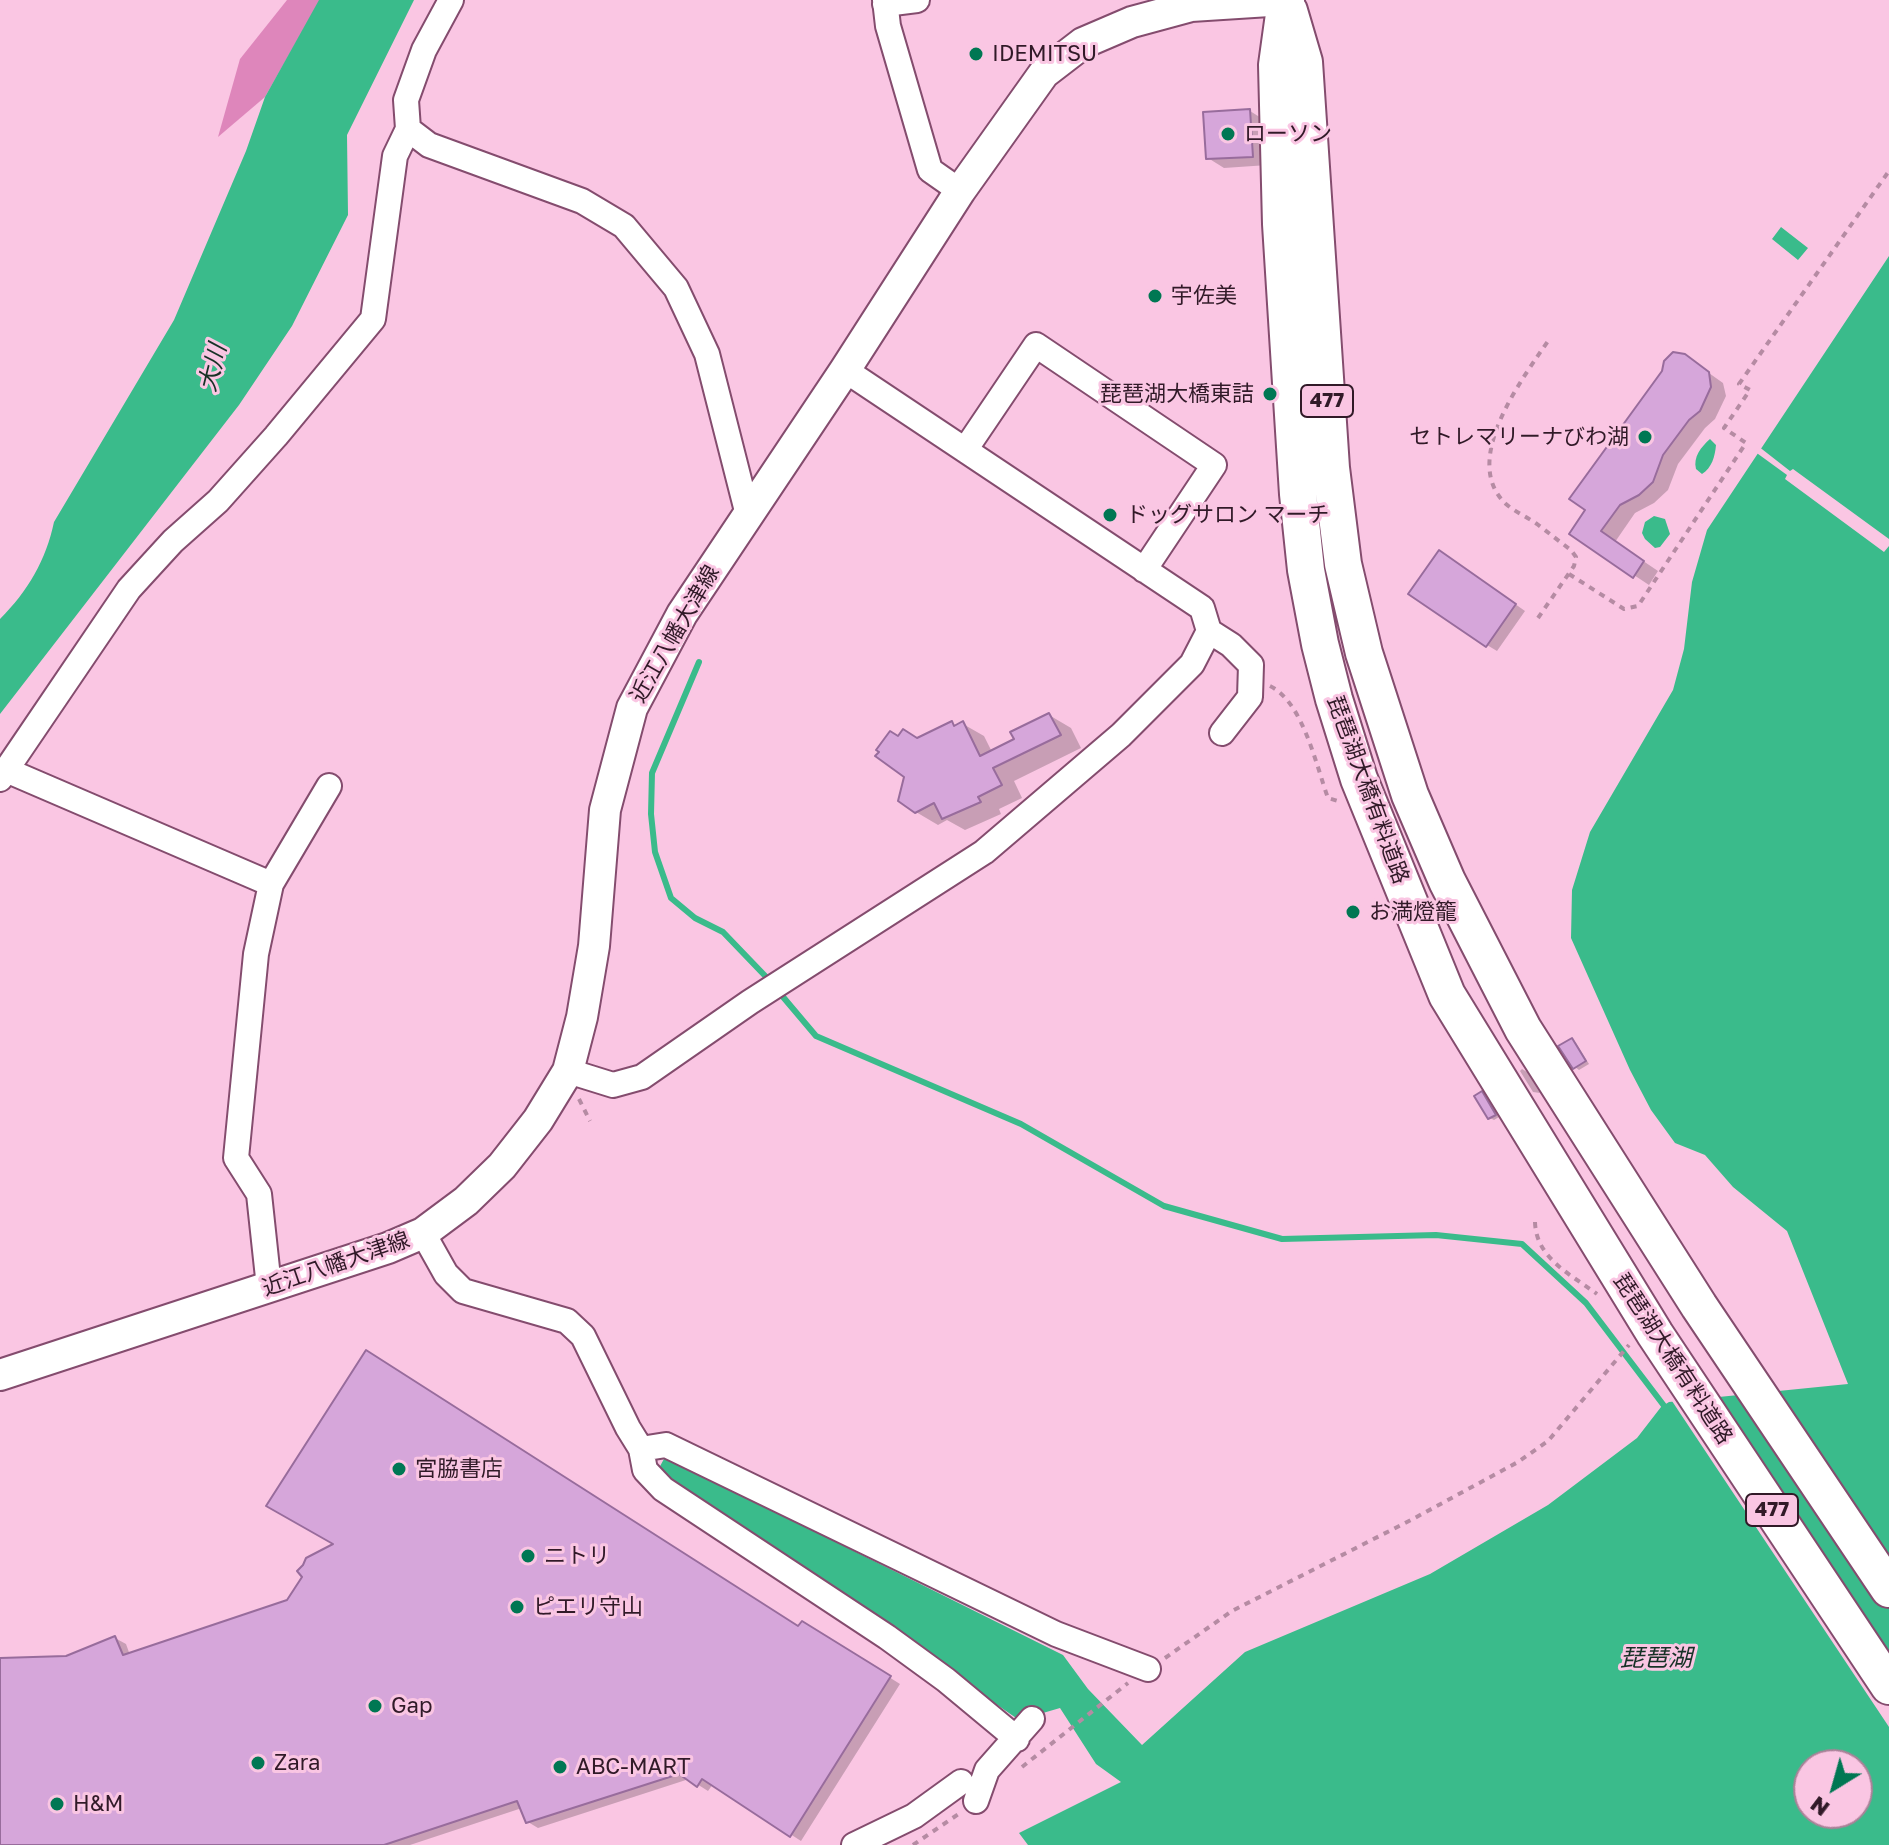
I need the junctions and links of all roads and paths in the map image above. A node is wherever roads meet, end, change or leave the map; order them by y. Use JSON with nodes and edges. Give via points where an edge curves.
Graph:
{"nodes":[{"id":1,"x":451,"y":0,"type":"edge"},
{"id":2,"x":917,"y":0,"type":"edge"},
{"id":3,"x":1285,"y":0,"type":"edge"},
{"id":4,"x":885,"y":2,"type":"edge"},
{"id":5,"x":408,"y":129,"type":"junction"},
{"id":6,"x":1889,"y":171,"type":"edge"},
{"id":7,"x":960,"y":191,"type":"junction"},
{"id":8,"x":1550,"y":338,"type":"dead end"},
{"id":9,"x":845,"y":370,"type":"junction"},
{"id":10,"x":965,"y":450,"type":"junction"},
{"id":11,"x":748,"y":515,"type":"junction"},
{"id":12,"x":1144,"y":570,"type":"junction"},
{"id":13,"x":1569,"y":574,"type":"junction"},
{"id":14,"x":1538,"y":618,"type":"dead end"},
{"id":15,"x":1209,"y":631,"type":"junction"},
{"id":16,"x":1268,"y":685,"type":"dead end"},
{"id":17,"x":1222,"y":733,"type":"dead end"},
{"id":18,"x":3,"y":774,"type":"edge"},
{"id":19,"x":329,"y":786,"type":"dead end"},
{"id":20,"x":1343,"y":803,"type":"dead end"},
{"id":21,"x":271,"y":884,"type":"junction"},
{"id":22,"x":574,"y":1085,"type":"junction"},
{"id":23,"x":590,"y":1121,"type":"dead end"},
{"id":24,"x":1535,"y":1222,"type":"dead end"},
{"id":25,"x":423,"y":1233,"type":"junction"},
{"id":26,"x":269,"y":1287,"type":"junction"},
{"id":27,"x":1602,"y":1298,"type":"dead end"},
{"id":28,"x":1636,"y":1338,"type":"junction"},
{"id":29,"x":0,"y":1375,"type":"edge"},
{"id":30,"x":641,"y":1449,"type":"junction"},
{"id":31,"x":1889,"y":1589,"type":"edge"},
{"id":32,"x":1148,"y":1669,"type":"junction"},
{"id":33,"x":1889,"y":1686,"type":"edge"},
{"id":34,"x":1020,"y":1768,"type":"dead end"},
{"id":35,"x":961,"y":1782,"type":"dead end"},
{"id":36,"x":976,"y":1801,"type":"joint"},
{"id":37,"x":854,"y":1845,"type":"edge"},
{"id":38,"x":913,"y":1845,"type":"edge"}],
"edges":[{"from":1,"to":5,"type":"street","via":[[424,50],[406,100]]},
{"from":2,"to":4,"type":"street"},
{"from":3,"to":7,"type":"main road","name":"近江八幡大津線","via":[[1191,6],[1083,43],[1044,73]]},
{"from":4,"to":7,"type":"street","via":[[930,170]]},
{"from":5,"to":11,"type":"street","via":[[429,145],[582,201],[624,226],[676,288],[707,354]]},
{"from":5,"to":18,"type":"street","via":[[395,156],[373,319],[276,436],[129,589]]},
{"from":6,"to":13,"type":"path","via":[[1739,384],[1750,390],[1724,428],[1746,443],[1638,606],[1624,609]]},
{"from":7,"to":9,"type":"main road","name":"近江八幡大津線"},
{"from":8,"to":13,"type":"path","via":[[1502,414],[1490,447],[1491,475],[1506,504],[1571,550],[1576,557]]},
{"from":9,"to":10,"type":"street"},
{"from":9,"to":11,"type":"main road","name":"近江八幡大津線"},
{"from":10,"to":12,"type":"street"},
{"from":10,"to":12,"type":"street","via":[[1036,345],[1214,465]]},
{"from":11,"to":22,"type":"main road","name":"近江八幡大津線","via":[[682,614],[632,708],[605,810],[594,946]]},
{"from":12,"to":15,"type":"street","via":[[1202,608]]},
{"from":13,"to":14,"type":"path"},
{"from":15,"to":17,"type":"street","via":[[1251,665],[1250,697]]},
{"from":15,"to":22,"type":"street","via":[[1192,664],[1121,735],[984,852],[642,1077],[613,1085]]},
{"from":16,"to":20,"type":"path","via":[[1282,692],[1297,713],[1328,798]]},
{"from":18,"to":21,"type":"street"},
{"from":19,"to":21,"type":"street"},
{"from":21,"to":26,"type":"street","via":[[256,954],[236,1158],[259,1194]]},
{"from":22,"to":23,"type":"path"},
{"from":22,"to":25,"type":"main road","name":"近江八幡大津線","via":[[502,1166]]},
{"from":24,"to":27,"type":"path","via":[[1535,1236],[1547,1257]]},
{"from":25,"to":26,"type":"main road","name":"近江八幡大津線"},
{"from":25,"to":30,"type":"street","via":[[446,1274],[463,1291],[567,1321],[583,1336]]},
{"from":26,"to":29,"type":"main road","name":"近江八幡大津線"},
{"from":28,"to":31,"type":"highway","name":"琵琶湖大橋有料道路","number":"477","via":[[1447,995],[1359,779],[1334,699],[1306,570],[1292,415],[1277,65],[1286,0],[1304,62],[1331,468],[1343,564],[1364,653],[1410,795],[1447,881],[1523,1029],[1699,1306]]},
{"from":28,"to":32,"type":"path","via":[[1548,1441],[1518,1462],[1232,1611]]},
{"from":28,"to":33,"type":"highway","name":"琵琶湖大橋有料道路","number":"477"},
{"from":30,"to":32,"type":"street","via":[[666,1445],[1056,1634]]},
{"from":30,"to":36,"type":"street","via":[[645,1470],[663,1489],[1025,1729],[987,1770]]},
{"from":32,"to":34,"type":"path"},
{"from":35,"to":37,"type":"street","via":[[914,1816]]},
{"from":36,"to":38,"type":"path"}]}
